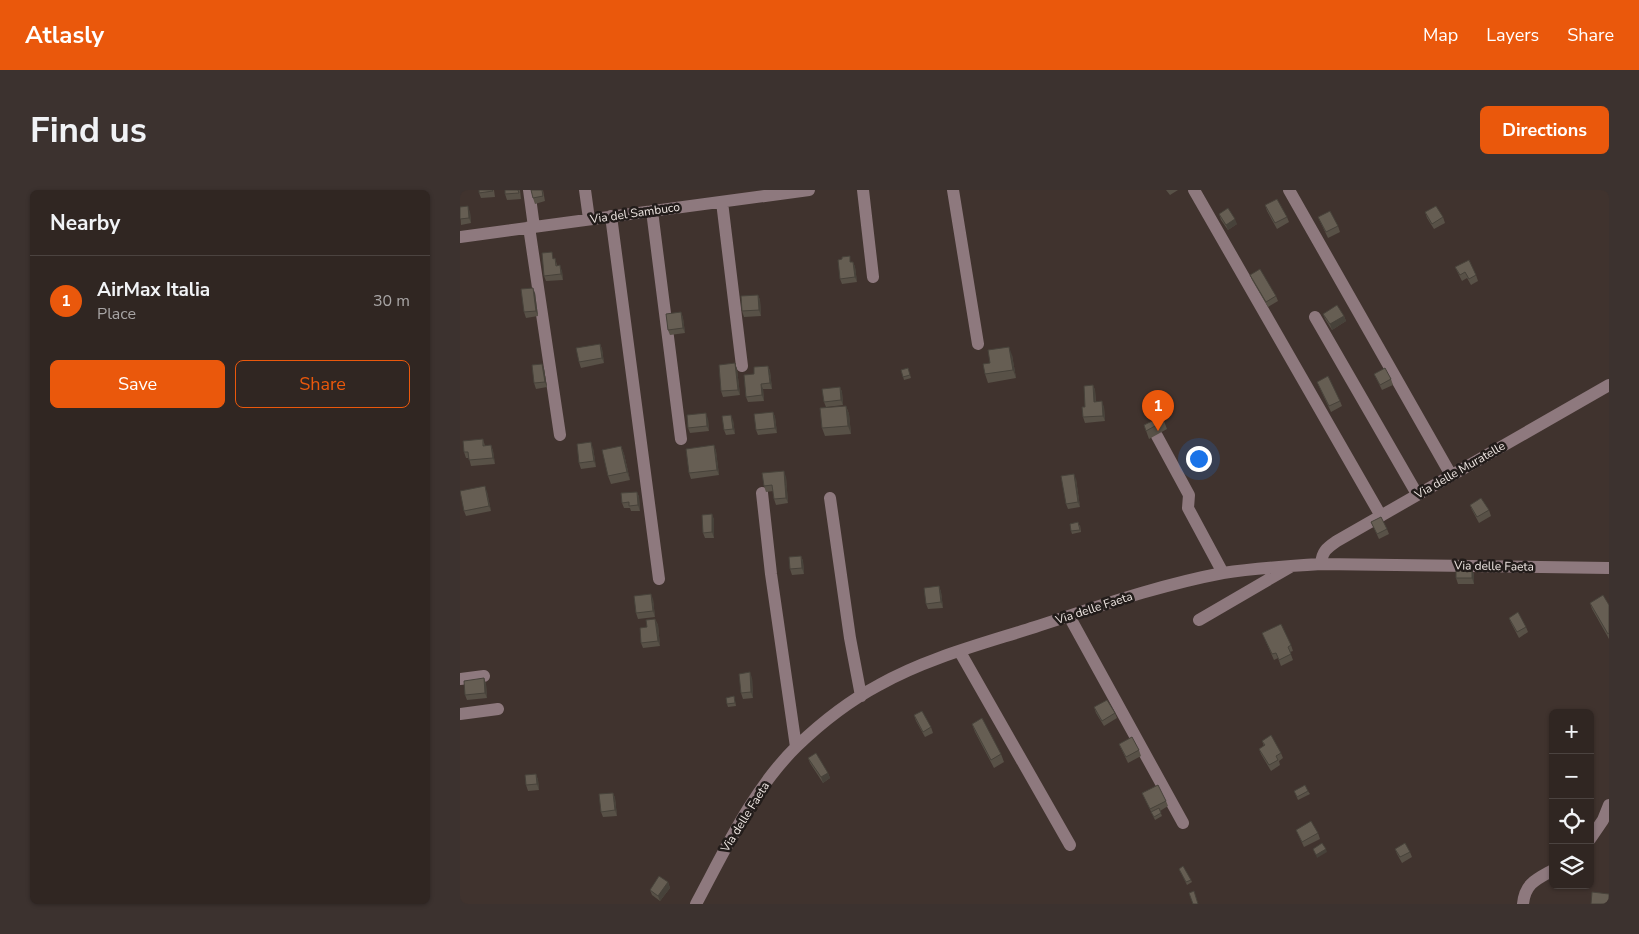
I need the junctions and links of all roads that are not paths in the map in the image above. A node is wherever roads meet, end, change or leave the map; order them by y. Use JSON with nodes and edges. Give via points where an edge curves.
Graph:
{"nodes":[{"id":1,"x":529,"y":190,"type":"edge"},
{"id":2,"x":585,"y":190,"type":"edge"},
{"id":3,"x":809,"y":190,"type":"edge"},
{"id":4,"x":862,"y":190,"type":"edge"},
{"id":5,"x":954,"y":190,"type":"edge"},
{"id":6,"x":1194,"y":190,"type":"edge"},
{"id":7,"x":1288,"y":190,"type":"edge"},
{"id":8,"x":722,"y":202,"type":"junction"},
{"id":9,"x":652,"y":211,"type":"junction"},
{"id":10,"x":610,"y":216,"type":"junction"},
{"id":11,"x":589,"y":219,"type":"junction"},
{"id":12,"x":532,"y":227,"type":"junction"},
{"id":13,"x":460,"y":236,"type":"edge"},
{"id":14,"x":873,"y":277,"type":"dead end"},
{"id":15,"x":1315,"y":317,"type":"dead end"},
{"id":16,"x":978,"y":344,"type":"dead end"},
{"id":17,"x":742,"y":366,"type":"dead end"},
{"id":18,"x":1609,"y":385,"type":"edge"},
{"id":19,"x":560,"y":435,"type":"dead end"},
{"id":20,"x":1157,"y":436,"type":"dead end"},
{"id":21,"x":681,"y":439,"type":"dead end"},
{"id":22,"x":1451,"y":475,"type":"junction"},
{"id":23,"x":762,"y":493,"type":"dead end"},
{"id":24,"x":1417,"y":494,"type":"junction"},
{"id":25,"x":830,"y":498,"type":"dead end"},
{"id":26,"x":1381,"y":516,"type":"junction"},
{"id":27,"x":1321,"y":564,"type":"junction"},
{"id":28,"x":1292,"y":565,"type":"junction"},
{"id":29,"x":1609,"y":568,"type":"edge"},
{"id":30,"x":1223,"y":574,"type":"junction"},
{"id":31,"x":659,"y":579,"type":"dead end"},
{"id":32,"x":1069,"y":616,"type":"junction"},
{"id":33,"x":1199,"y":620,"type":"dead end"},
{"id":34,"x":960,"y":652,"type":"junction"},
{"id":35,"x":484,"y":676,"type":"edge"},
{"id":36,"x":460,"y":679,"type":"edge"},
{"id":37,"x":861,"y":696,"type":"junction"},
{"id":38,"x":498,"y":709,"type":"dead end"},
{"id":39,"x":460,"y":714,"type":"edge"},
{"id":40,"x":796,"y":747,"type":"junction"},
{"id":41,"x":1609,"y":805,"type":"edge"},
{"id":42,"x":1182,"y":823,"type":"dead end"},
{"id":43,"x":1594,"y":833,"type":"edge"},
{"id":44,"x":1070,"y":845,"type":"dead end"},
{"id":45,"x":1549,"y":872,"type":"edge"},
{"id":46,"x":696,"y":904,"type":"edge"},
{"id":47,"x":1524,"y":904,"type":"edge"}],
"edges":[{"from":1,"to":12,"type":"street"},
{"from":2,"to":11,"type":"street"},
{"from":3,"to":8,"type":"street","name":"Via del Sambuco"},
{"from":4,"to":14,"type":"street"},
{"from":5,"to":16,"type":"street"},
{"from":6,"to":26,"type":"street"},
{"from":7,"to":22,"type":"street"},
{"from":8,"to":9,"type":"street","name":"Via del Sambuco"},
{"from":8,"to":17,"type":"street"},
{"from":9,"to":10,"type":"street","name":"Via del Sambuco"},
{"from":9,"to":21,"type":"street"},
{"from":10,"to":11,"type":"street","name":"Via del Sambuco"},
{"from":10,"to":31,"type":"street"},
{"from":11,"to":12,"type":"street","name":"Via del Sambuco"},
{"from":12,"to":13,"type":"street","name":"Via del Sambuco"},
{"from":12,"to":19,"type":"street"},
{"from":15,"to":24,"type":"street"},
{"from":18,"to":22,"type":"street","name":"Via delle Muratelle"},
{"from":20,"to":30,"type":"street","via":[[1189,495],[1188,508]]},
{"from":22,"to":24,"type":"street","name":"Via delle Muratelle"},
{"from":23,"to":40,"type":"street"},
{"from":24,"to":26,"type":"street","name":"Via delle Muratelle"},
{"from":25,"to":37,"type":"street"},
{"from":26,"to":27,"type":"street","name":"Via delle Muratelle","via":[[1327,548],[1322,554]]},
{"from":27,"to":28,"type":"street","name":"Via delle Faeta"},
{"from":27,"to":29,"type":"street","name":"Via delle Faeta"},
{"from":28,"to":30,"type":"street","name":"Via delle Faeta"},
{"from":28,"to":33,"type":"street"},
{"from":30,"to":32,"type":"street","name":"Via delle Faeta","via":[[1131,596]]},
{"from":32,"to":34,"type":"street","name":"Via delle Faeta"},
{"from":32,"to":42,"type":"street"},
{"from":34,"to":37,"type":"street","name":"Via delle Faeta","via":[[878,685]]},
{"from":34,"to":44,"type":"street"},
{"from":35,"to":36,"type":"street"},
{"from":37,"to":40,"type":"street","name":"Via delle Faeta"},
{"from":38,"to":39,"type":"street"},
{"from":40,"to":46,"type":"street","name":"Via delle Faeta","via":[[763,786]]},
{"from":41,"to":43,"type":"street"},
{"from":45,"to":47,"type":"street","via":[[1530,884]]}]}
